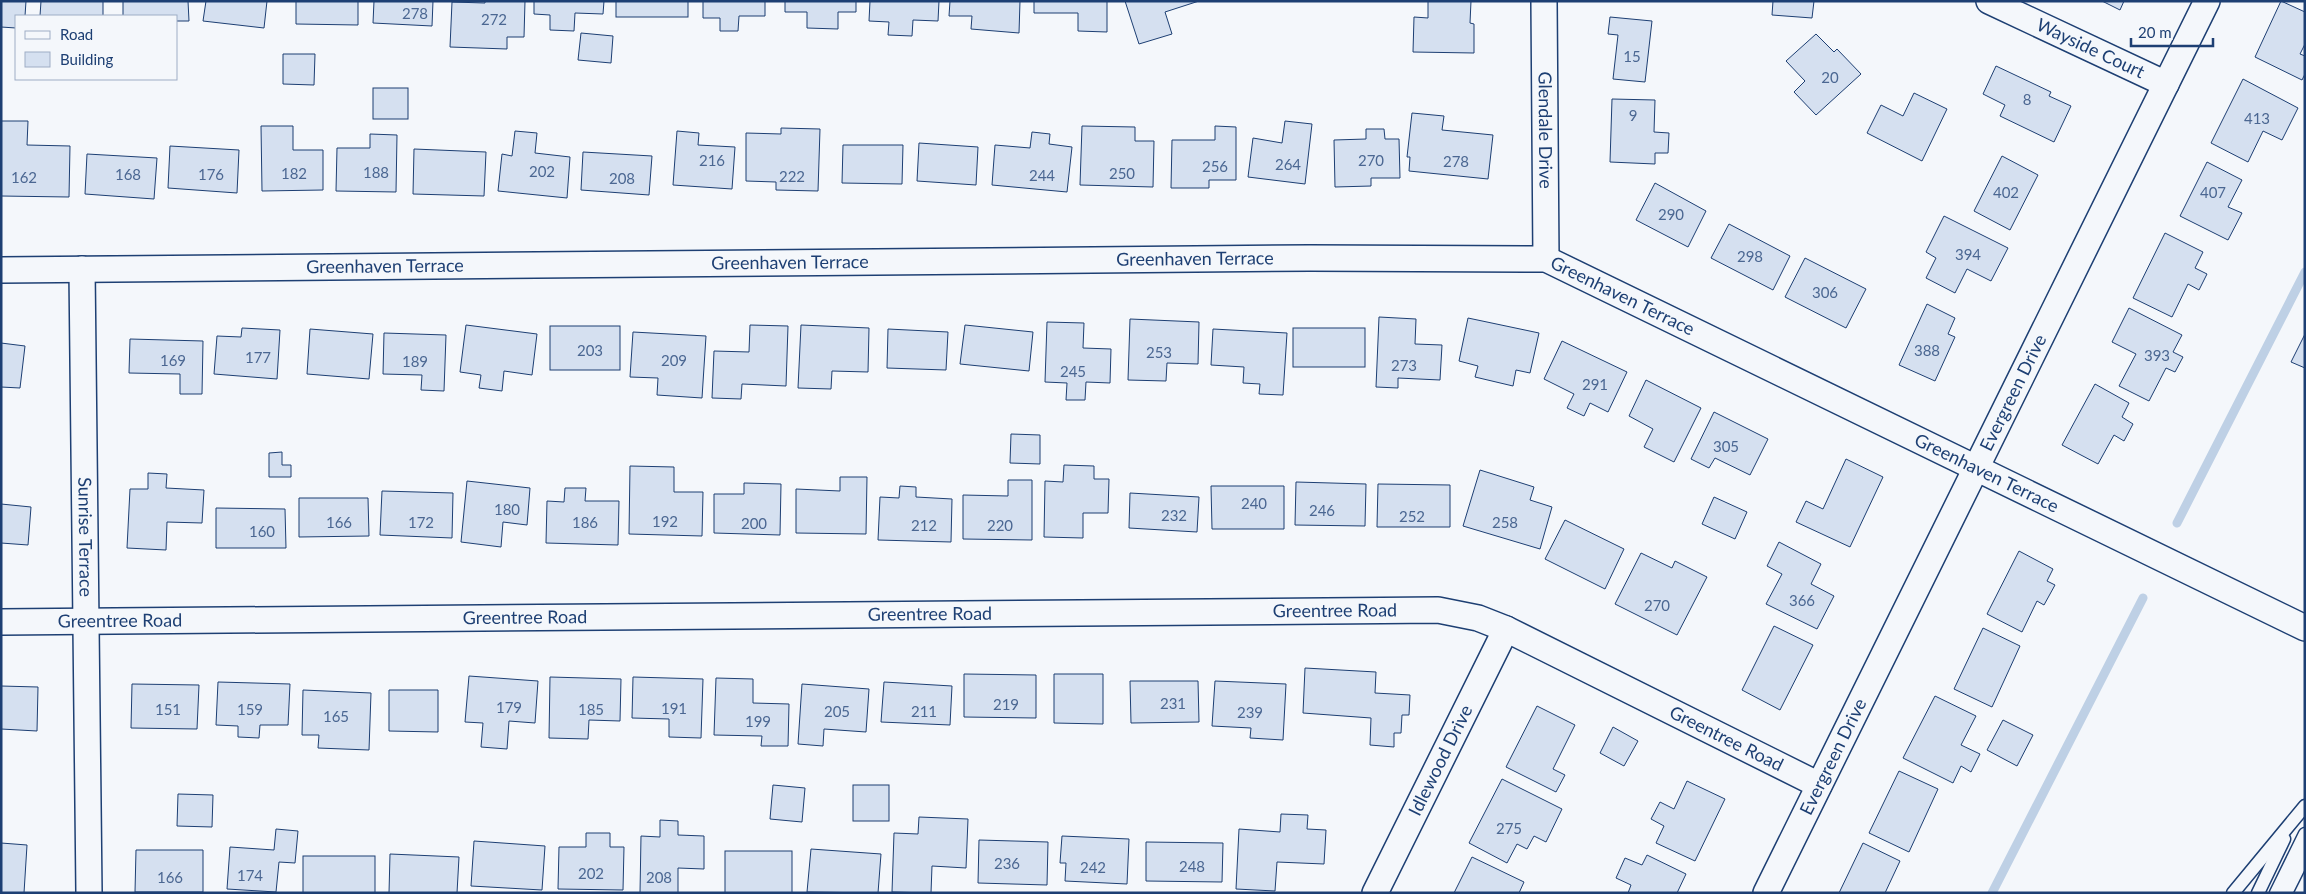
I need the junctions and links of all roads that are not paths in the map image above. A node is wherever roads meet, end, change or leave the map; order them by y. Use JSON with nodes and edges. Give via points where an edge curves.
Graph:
{"nodes":[{"id":1,"x":1544,"y":1,"type":"edge"},
{"id":2,"x":1989,"y":1,"type":"edge"},
{"id":3,"x":2207,"y":1,"type":"edge"},
{"id":4,"x":2166,"y":84,"type":"junction"},
{"id":5,"x":1546,"y":259,"type":"junction"},
{"id":6,"x":1,"y":270,"type":"edge"},
{"id":7,"x":82,"y":270,"type":"junction"},
{"id":8,"x":1976,"y":468,"type":"junction"},
{"id":9,"x":86,"y":621,"type":"junction"},
{"id":10,"x":1,"y":622,"type":"edge"},
{"id":11,"x":2305,"y":628,"type":"edge"},
{"id":12,"x":1506,"y":629,"type":"junction"},
{"id":13,"x":1819,"y":785,"type":"junction"},
{"id":14,"x":2305,"y":806,"type":"edge"},
{"id":15,"x":2293,"y":821,"type":"junction"},
{"id":16,"x":2305,"y":834,"type":"edge"},
{"id":17,"x":2305,"y":855,"type":"edge"},
{"id":18,"x":2246,"y":877,"type":"junction"},
{"id":19,"x":89,"y":893,"type":"edge"},
{"id":20,"x":1375,"y":893,"type":"edge"},
{"id":21,"x":1766,"y":893,"type":"edge"},
{"id":22,"x":2233,"y":893,"type":"edge"},
{"id":23,"x":2238,"y":893,"type":"edge"},
{"id":24,"x":2258,"y":893,"type":"edge"},
{"id":25,"x":2276,"y":893,"type":"edge"},
{"id":26,"x":2286,"y":893,"type":"edge"}],
"edges":[{"from":1,"to":5,"type":"street","name":"Glendale Drive"},
{"from":2,"to":4,"type":"street","name":"Wayside Court"},
{"from":3,"to":4,"type":"street","name":"Evergreen Drive"},
{"from":4,"to":8,"type":"street","name":"Evergreen Drive"},
{"from":5,"to":7,"type":"street","name":"Greenhaven Terrace","via":[[1300,258]]},
{"from":5,"to":8,"type":"street","name":"Greenhaven Terrace"},
{"from":6,"to":7,"type":"street","name":"Greenhaven Terrace"},
{"from":7,"to":9,"type":"street","name":"Sunrise Terrace"},
{"from":8,"to":11,"type":"street","name":"Greenhaven Terrace"},
{"from":8,"to":13,"type":"street","name":"Evergreen Drive"},
{"from":9,"to":10,"type":"street","name":"Greentree Road"},
{"from":9,"to":12,"type":"street","name":"Greentree Road","via":[[1438,610],[1478,618]]},
{"from":9,"to":19,"type":"street","name":"Sunrise Terrace"},
{"from":12,"to":13,"type":"street","name":"Greentree Road"},
{"from":12,"to":20,"type":"street","name":"Idlewood Drive"},
{"from":13,"to":21,"type":"street","name":"Evergreen Drive"},
{"from":14,"to":15,"type":"lane"},
{"from":15,"to":18,"type":"lane"},
{"from":15,"to":24,"type":"lane"},
{"from":16,"to":25,"type":"lane"},
{"from":17,"to":26,"type":"lane"},
{"from":18,"to":22,"type":"lane"},
{"from":18,"to":23,"type":"lane"}]}
